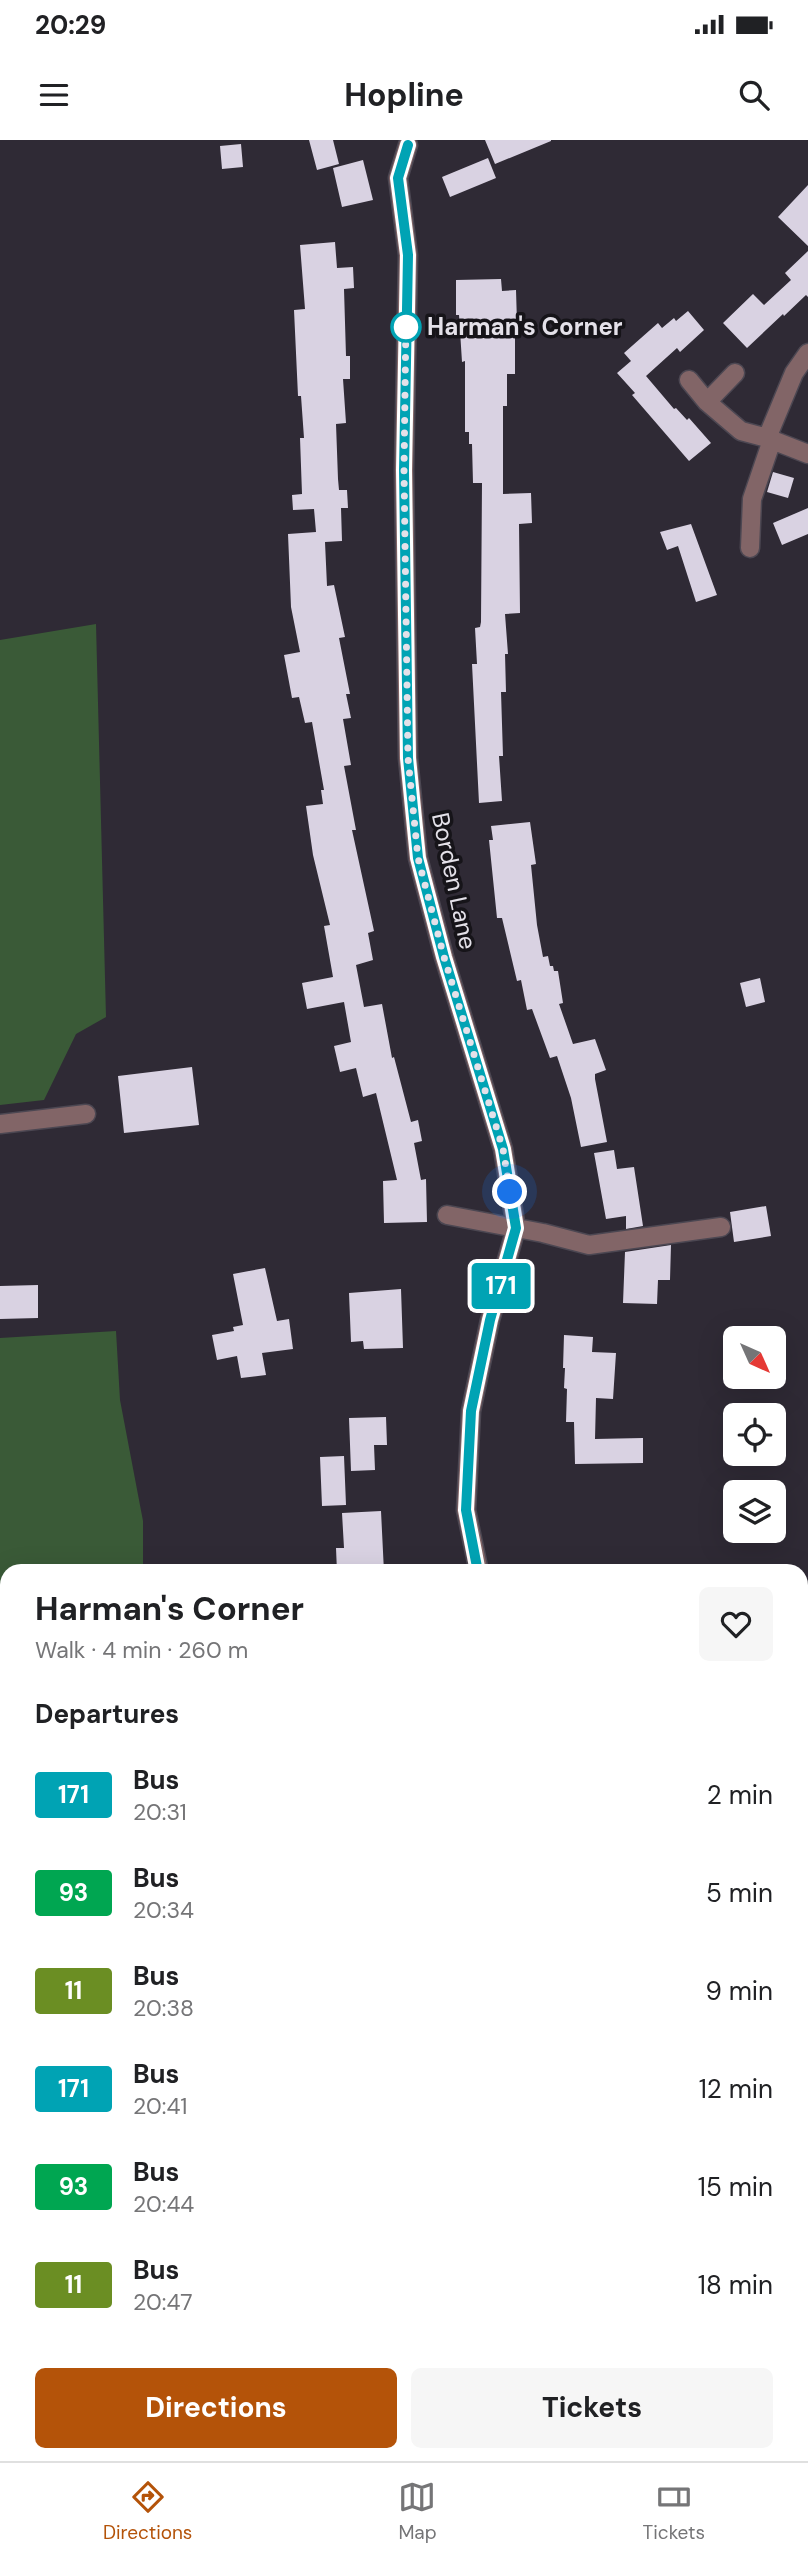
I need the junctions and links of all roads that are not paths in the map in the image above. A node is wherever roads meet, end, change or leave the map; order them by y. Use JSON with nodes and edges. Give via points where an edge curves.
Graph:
{"nodes":[{"id":1,"x":408,"y":142,"type":"edge"},
{"id":2,"x":808,"y":354,"type":"edge"},
{"id":3,"x":735,"y":373,"type":"dead end"},
{"id":4,"x":689,"y":380,"type":"dead end"},
{"id":5,"x":707,"y":402,"type":"junction"},
{"id":6,"x":769,"y":439,"type":"junction"},
{"id":7,"x":808,"y":454,"type":"edge"},
{"id":8,"x":750,"y":548,"type":"dead end"},
{"id":9,"x":86,"y":1114,"type":"dead end"},
{"id":10,"x":0,"y":1124,"type":"edge"},
{"id":11,"x":447,"y":1215,"type":"dead end"},
{"id":12,"x":721,"y":1227,"type":"dead end"},
{"id":13,"x":516,"y":1228,"type":"junction"},
{"id":14,"x":476,"y":1564,"type":"edge"}],
"edges":[{"from":1,"to":13,"type":"street","name":"Borden Lane","via":[[398,178],[408,255],[404,470],[408,758],[418,858],[503,1149]]},
{"from":2,"to":6,"type":"street","via":[[794,373]]},
{"from":3,"to":5,"type":"street"},
{"from":4,"to":5,"type":"street"},
{"from":5,"to":6,"type":"street","via":[[741,431]]},
{"from":6,"to":7,"type":"street"},
{"from":6,"to":8,"type":"street","via":[[752,499]]},
{"from":9,"to":10,"type":"street"},
{"from":11,"to":13,"type":"street"},
{"from":12,"to":13,"type":"street","via":[[589,1245]]},
{"from":13,"to":14,"type":"street","name":"Borden Lane","via":[[471,1411],[466,1510]]}]}
